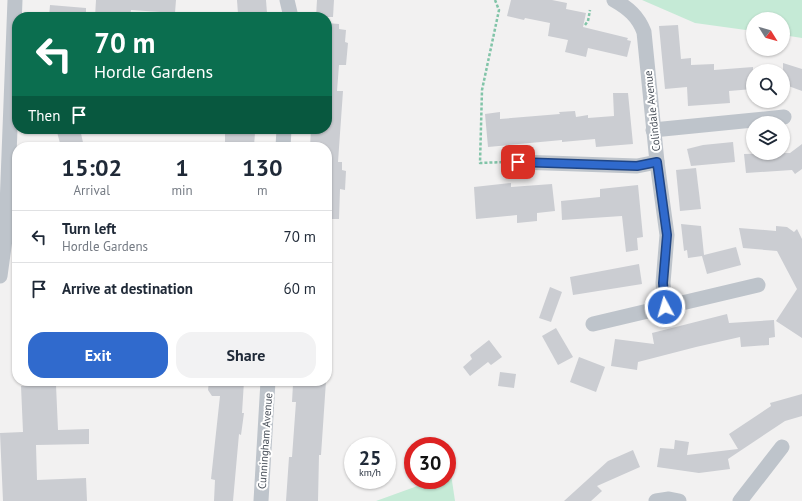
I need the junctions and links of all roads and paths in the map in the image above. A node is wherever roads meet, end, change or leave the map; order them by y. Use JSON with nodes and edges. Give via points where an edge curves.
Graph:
{"nodes":[{"id":1,"x":15,"y":0,"type":"edge"},
{"id":2,"x":288,"y":0,"type":"edge"},
{"id":3,"x":495,"y":0,"type":"edge"},
{"id":4,"x":614,"y":0,"type":"edge"},
{"id":5,"x":590,"y":10,"type":"dead end"},
{"id":6,"x":15,"y":12,"type":"edge"},
{"id":7,"x":290,"y":12,"type":"edge"},
{"id":8,"x":585,"y":25,"type":"dead end"},
{"id":9,"x":12,"y":77,"type":"edge"},
{"id":10,"x":746,"y":120,"type":"edge"},
{"id":11,"x":653,"y":130,"type":"junction"},
{"id":12,"x":518,"y":162,"type":"joint"},
{"id":13,"x":657,"y":162,"type":"junction"},
{"id":14,"x":0,"y":276,"type":"edge"},
{"id":15,"x":758,"y":285,"type":"dead end"},
{"id":16,"x":665,"y":307,"type":"junction"},
{"id":17,"x":593,"y":324,"type":"dead end"},
{"id":18,"x":268,"y":386,"type":"edge"},
{"id":19,"x":782,"y":447,"type":"dead end"},
{"id":20,"x":261,"y":501,"type":"edge"},
{"id":21,"x":656,"y":501,"type":"edge"},
{"id":22,"x":679,"y":501,"type":"edge"},
{"id":23,"x":740,"y":501,"type":"edge"}],
"edges":[{"from":1,"to":6,"type":"street"},
{"from":2,"to":7,"type":"street"},
{"from":3,"to":12,"type":"path","via":[[499,10],[482,90],[480,163]]},
{"from":4,"to":11,"type":"street","name":"Colindale Avenue","via":[[634,13],[644,32]]},
{"from":5,"to":8,"type":"path"},
{"from":9,"to":14,"type":"street","via":[[6,232]]},
{"from":10,"to":11,"type":"street"},
{"from":11,"to":13,"type":"street","name":"Colindale Avenue"},
{"from":12,"to":13,"type":"street","via":[[637,166]]},
{"from":13,"to":16,"type":"street","name":"Colindale Avenue","via":[[667,235],[663,283]]},
{"from":15,"to":16,"type":"street"},
{"from":16,"to":17,"type":"street"},
{"from":18,"to":20,"type":"street","name":"Cunningham Avenue"},
{"from":19,"to":23,"type":"street"},
{"from":21,"to":22,"type":"street"}]}
